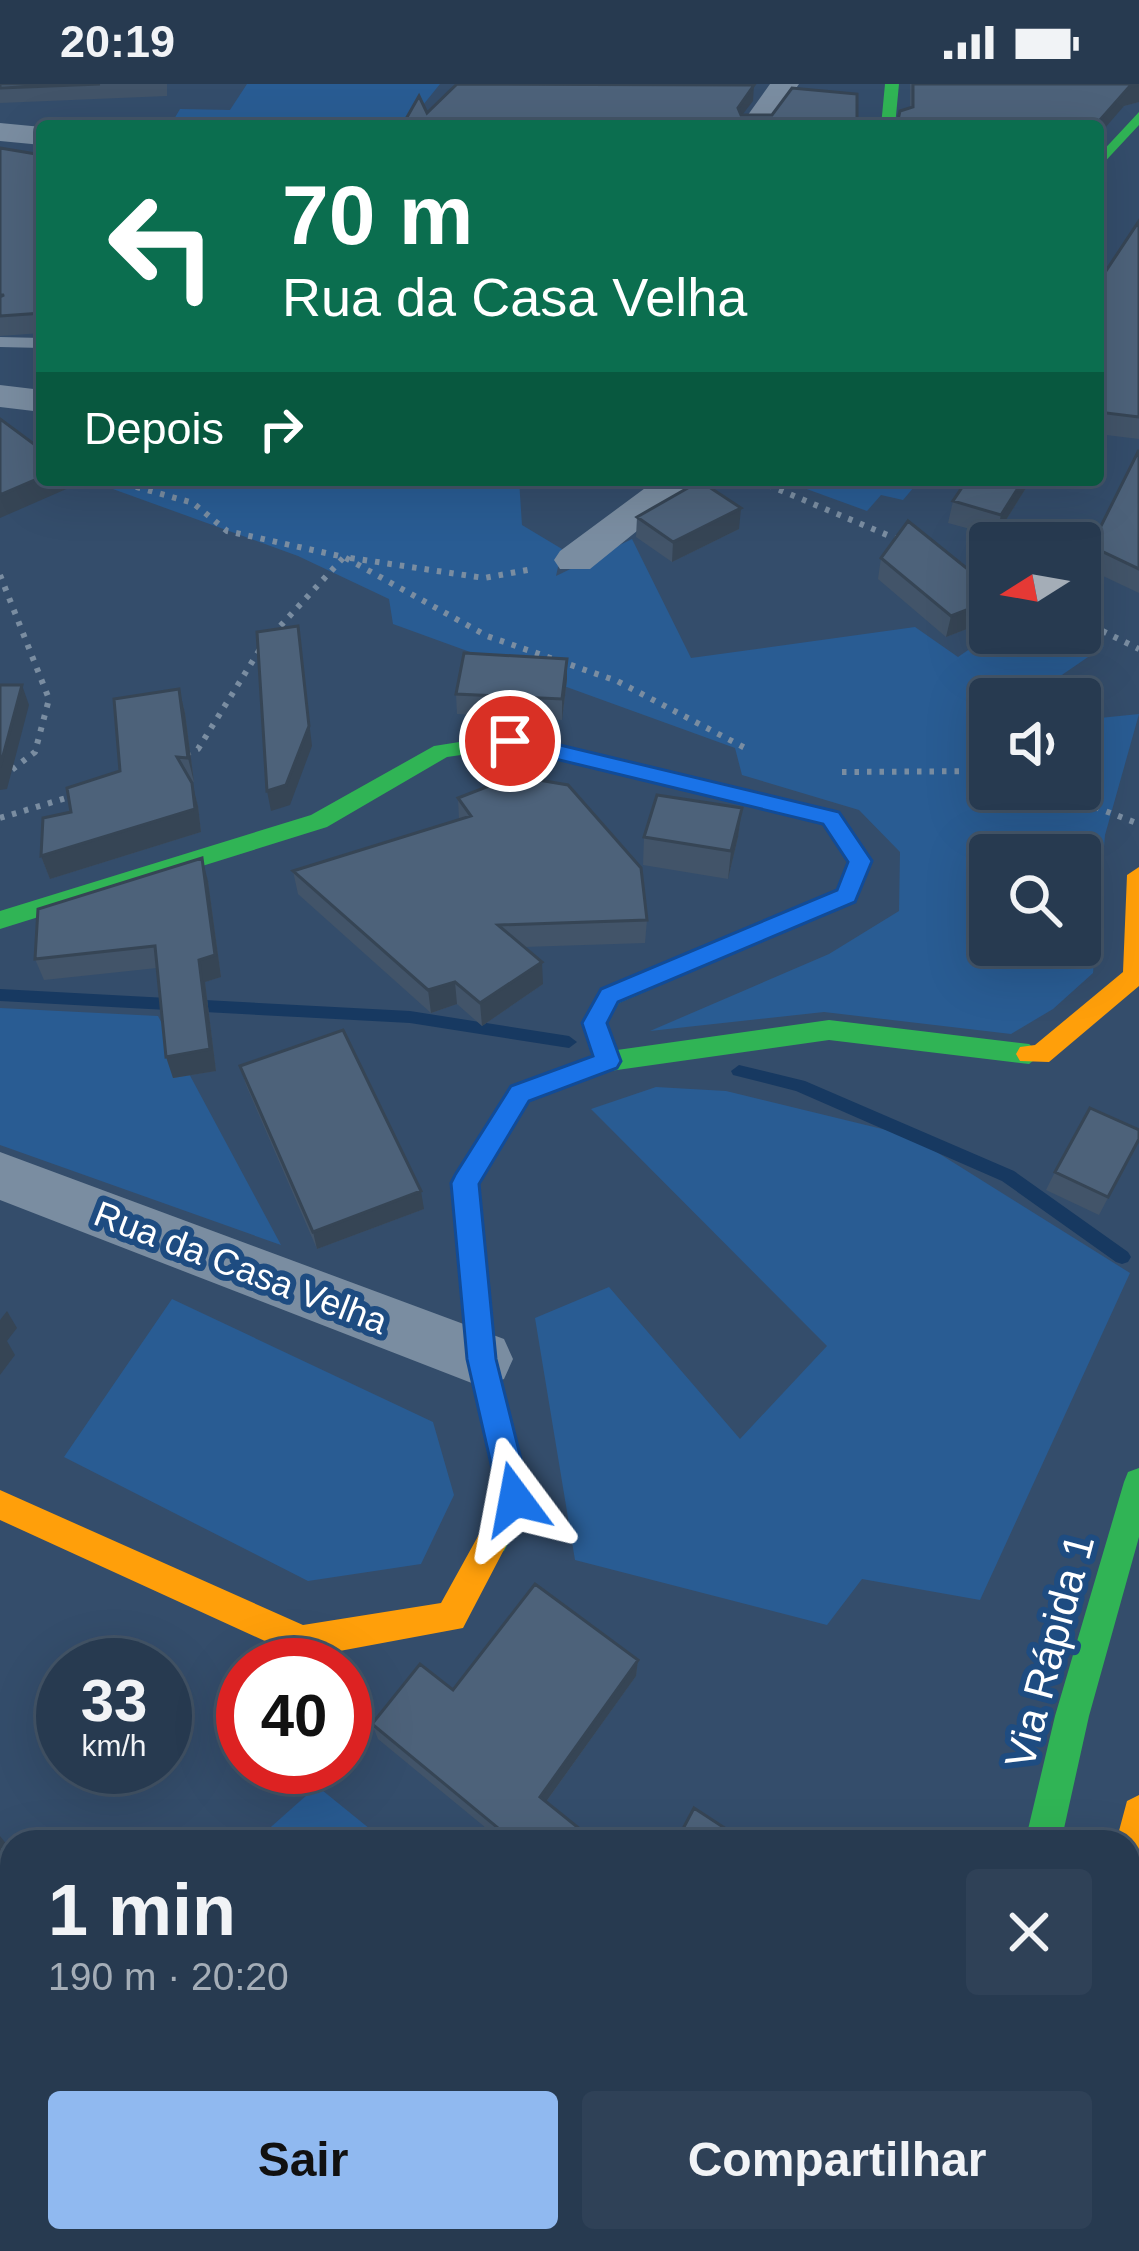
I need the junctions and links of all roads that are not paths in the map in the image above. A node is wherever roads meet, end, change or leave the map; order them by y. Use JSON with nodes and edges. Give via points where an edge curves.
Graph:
{"nodes":[{"id":1,"x":785,"y":84,"type":"edge"},
{"id":2,"x":892,"y":84,"type":"edge"},
{"id":3,"x":1139,"y":116,"type":"edge"},
{"id":4,"x":759,"y":120,"type":"edge"},
{"id":5,"x":889,"y":120,"type":"edge"},
{"id":6,"x":0,"y":132,"type":"edge"},
{"id":7,"x":36,"y":135,"type":"edge"},
{"id":8,"x":1104,"y":158,"type":"edge"},
{"id":9,"x":0,"y":342,"type":"edge"},
{"id":10,"x":36,"y":344,"type":"edge"},
{"id":11,"x":0,"y":396,"type":"edge"},
{"id":12,"x":36,"y":400,"type":"edge"},
{"id":13,"x":673,"y":486,"type":"edge"},
{"id":14,"x":575,"y":560,"type":"road end"},
{"id":15,"x":1139,"y":875,"type":"edge"},
{"id":16,"x":0,"y":920,"type":"edge"},
{"id":17,"x":608,"y":1061,"type":"junction"},
{"id":18,"x":0,"y":1176,"type":"edge"},
{"id":19,"x":482,"y":1359,"type":"junction"},
{"id":20,"x":1139,"y":1482,"type":"edge"},
{"id":21,"x":0,"y":1505,"type":"edge"},
{"id":22,"x":1046,"y":1830,"type":"edge"}],
"edges":[{"from":1,"to":4,"type":"street"},
{"from":2,"to":5,"type":"main road"},
{"from":3,"to":8,"type":"main road"},
{"from":6,"to":7,"type":"street"},
{"from":9,"to":10,"type":"lane"},
{"from":11,"to":12,"type":"street"},
{"from":13,"to":14,"type":"street"},
{"from":15,"to":17,"type":"main road","via":[[1135,976],[1040,1055],[829,1030]]},
{"from":16,"to":17,"type":"main road","via":[[319,820],[442,752],[510,741],[831,818],[860,861],[847,896],[610,996],[594,1023]]},
{"from":17,"to":19,"type":"main road","via":[[520,1093],[465,1183]]},
{"from":18,"to":19,"type":"street","name":"Rua da Casa Velha"},
{"from":19,"to":21,"type":"main road","via":[[515,1499],[451,1617],[302,1642]]},
{"from":20,"to":22,"type":"main road","name":"Via Rápida 1"}]}
